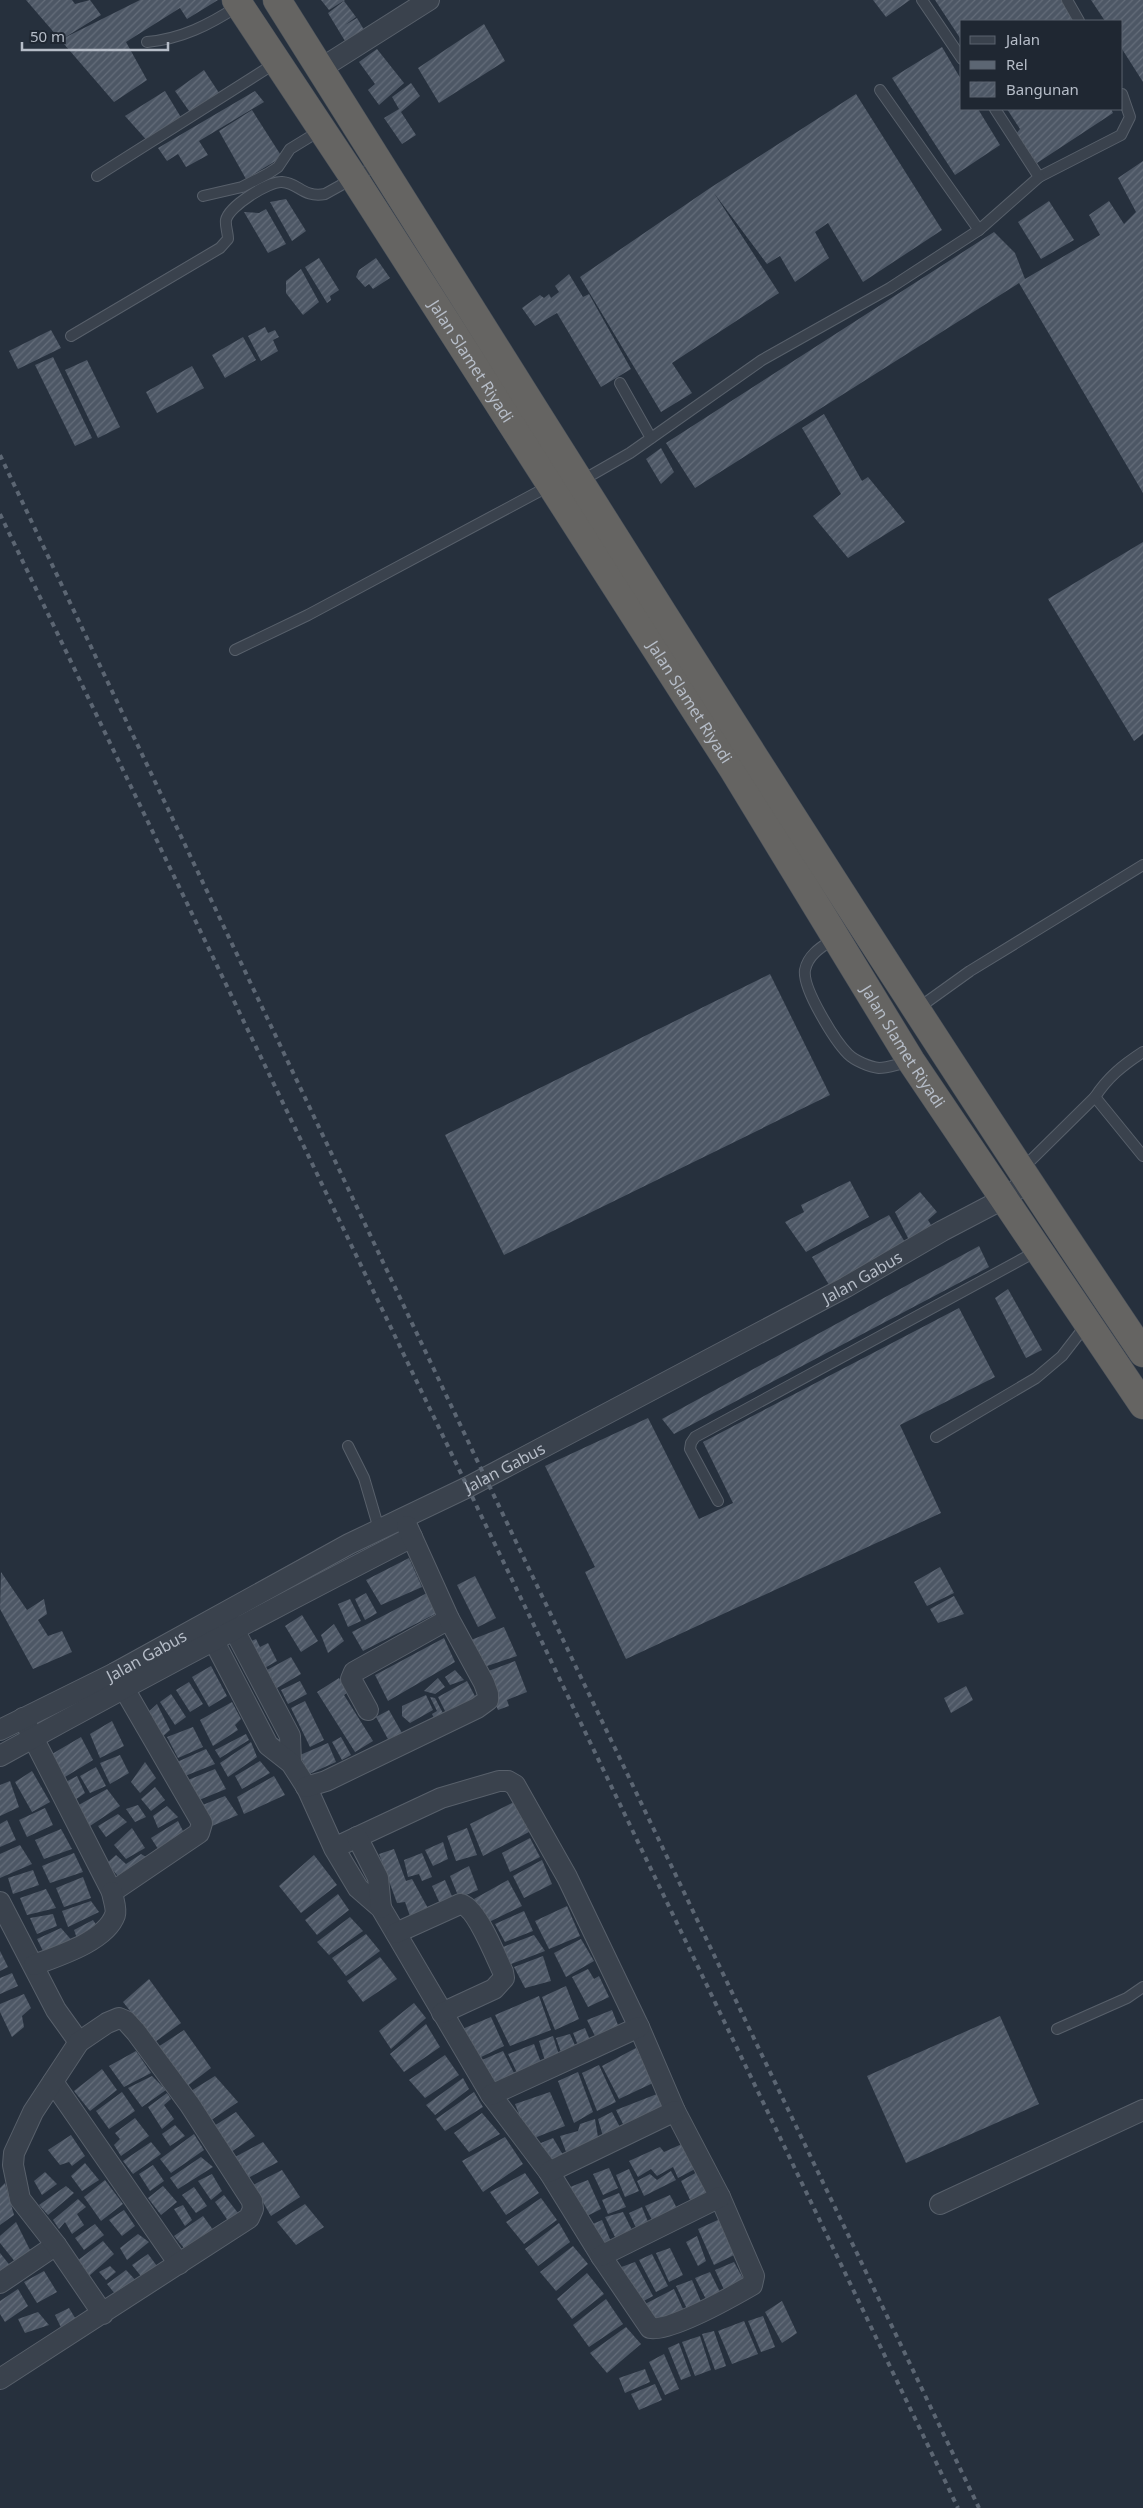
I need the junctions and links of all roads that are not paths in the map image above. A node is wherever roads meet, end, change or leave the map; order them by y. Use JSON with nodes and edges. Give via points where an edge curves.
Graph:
{"nodes":[{"id":1,"x":277,"y":0,"type":"edge"},
{"id":2,"x":429,"y":0,"type":"edge"},
{"id":3,"x":922,"y":0,"type":"edge"},
{"id":4,"x":1067,"y":0,"type":"edge"},
{"id":5,"x":237,"y":3,"type":"edge"},
{"id":6,"x":1078,"y":20,"type":"edge"},
{"id":7,"x":147,"y":42,"type":"dead end"},
{"id":8,"x":960,"y":56,"type":"edge"},
{"id":9,"x":278,"y":61,"type":"junction"},
{"id":10,"x":320,"y":68,"type":"junction"},
{"id":11,"x":880,"y":90,"type":"dead end"},
{"id":12,"x":1123,"y":97,"type":"edge"},
{"id":13,"x":996,"y":110,"type":"edge"},
{"id":14,"x":322,"y":129,"type":"junction"},
{"id":15,"x":380,"y":164,"type":"junction"},
{"id":16,"x":98,"y":176,"type":"dead end"},
{"id":17,"x":1039,"y":177,"type":"junction"},
{"id":18,"x":354,"y":178,"type":"junction"},
{"id":19,"x":203,"y":196,"type":"dead end"},
{"id":20,"x":979,"y":230,"type":"junction"},
{"id":21,"x":71,"y":336,"type":"dead end"},
{"id":22,"x":620,"y":383,"type":"dead end"},
{"id":23,"x":651,"y":438,"type":"junction"},
{"id":24,"x":580,"y":482,"type":"junction"},
{"id":25,"x":552,"y":485,"type":"junction"},
{"id":26,"x":235,"y":650,"type":"dead end"},
{"id":27,"x":1143,"y":865,"type":"edge"},
{"id":28,"x":835,"y":938,"type":"junction"},
{"id":29,"x":916,"y":1010,"type":"junction"},
{"id":30,"x":1143,"y":1052,"type":"edge"},
{"id":31,"x":910,"y":1061,"type":"junction"},
{"id":32,"x":1095,"y":1097,"type":"junction"},
{"id":33,"x":1143,"y":1156,"type":"edge"},
{"id":34,"x":1024,"y":1177,"type":"junction"},
{"id":35,"x":1005,"y":1198,"type":"junction"},
{"id":36,"x":1040,"y":1250,"type":"junction"},
{"id":37,"x":1088,"y":1323,"type":"junction"},
{"id":38,"x":1143,"y":1353,"type":"edge"},
{"id":39,"x":1143,"y":1405,"type":"edge"},
{"id":40,"x":936,"y":1437,"type":"dead end"},
{"id":41,"x":348,"y":1446,"type":"dead end"},
{"id":42,"x":718,"y":1501,"type":"dead end"},
{"id":43,"x":404,"y":1517,"type":"junction"},
{"id":44,"x":379,"y":1529,"type":"junction"},
{"id":45,"x":412,"y":1537,"type":"junction"},
{"id":46,"x":450,"y":1619,"type":"junction"},
{"id":47,"x":229,"y":1622,"type":"junction"},
{"id":48,"x":210,"y":1631,"type":"junction"},
{"id":49,"x":120,"y":1682,"type":"junction"},
{"id":50,"x":368,"y":1710,"type":"dead end"},
{"id":51,"x":23,"y":1718,"type":"junction"},
{"id":52,"x":0,"y":1730,"type":"edge"},
{"id":53,"x":34,"y":1737,"type":"junction"},
{"id":54,"x":0,"y":1756,"type":"edge"},
{"id":55,"x":291,"y":1763,"type":"junction"},
{"id":56,"x":306,"y":1787,"type":"junction"},
{"id":57,"x":357,"y":1837,"type":"junction"},
{"id":58,"x":334,"y":1848,"type":"junction"},
{"id":59,"x":112,"y":1892,"type":"junction"},
{"id":60,"x":0,"y":1902,"type":"edge"},
{"id":61,"x":381,"y":1908,"type":"junction"},
{"id":62,"x":396,"y":1934,"type":"junction"},
{"id":63,"x":34,"y":1965,"type":"junction"},
{"id":64,"x":1143,"y":1987,"type":"edge"},
{"id":65,"x":442,"y":2013,"type":"junction"},
{"id":66,"x":639,"y":2027,"type":"junction"},
{"id":67,"x":1057,"y":2029,"type":"dead end"},
{"id":68,"x":74,"y":2035,"type":"junction"},
{"id":69,"x":53,"y":2082,"type":"junction"},
{"id":70,"x":491,"y":2095,"type":"junction"},
{"id":71,"x":1143,"y":2110,"type":"edge"},
{"id":72,"x":675,"y":2111,"type":"junction"},
{"id":73,"x":549,"y":2172,"type":"junction"},
{"id":74,"x":720,"y":2197,"type":"junction"},
{"id":75,"x":940,"y":2204,"type":"dead end"},
{"id":76,"x":56,"y":2245,"type":"junction"},
{"id":77,"x":601,"y":2256,"type":"junction"},
{"id":78,"x":179,"y":2264,"type":"junction"},
{"id":79,"x":0,"y":2283,"type":"edge"},
{"id":80,"x":103,"y":2314,"type":"junction"},
{"id":81,"x":0,"y":2379,"type":"edge"}],
"edges":[{"from":1,"to":10,"type":"highway","name":"Jalan Slamet Riyadi"},
{"from":2,"to":10,"type":"street"},
{"from":3,"to":8,"type":"lane"},
{"from":4,"to":6,"type":"lane"},
{"from":5,"to":7,"type":"lane","via":[[215,22],[189,34]]},
{"from":5,"to":9,"type":"highway","name":"Jalan Slamet Riyadi"},
{"from":9,"to":14,"type":"highway","name":"Jalan Slamet Riyadi"},
{"from":9,"to":16,"type":"lane"},
{"from":10,"to":15,"type":"highway","name":"Jalan Slamet Riyadi"},
{"from":11,"to":20,"type":"lane"},
{"from":12,"to":17,"type":"lane","via":[[1130,117],[1121,136]]},
{"from":13,"to":17,"type":"lane"},
{"from":14,"to":18,"type":"highway","name":"Jalan Slamet Riyadi"},
{"from":14,"to":19,"type":"lane","via":[[290,149],[270,173],[242,187]]},
{"from":15,"to":18,"type":"lane"},
{"from":15,"to":24,"type":"highway","name":"Jalan Slamet Riyadi"},
{"from":17,"to":20,"type":"lane"},
{"from":18,"to":21,"type":"lane","via":[[316,196],[304,194],[283,182],[274,182],[230,211],[225,220],[228,239],[220,248]]},
{"from":18,"to":25,"type":"highway","name":"Jalan Slamet Riyadi"},
{"from":20,"to":23,"type":"lane","via":[[890,288],[762,360]]},
{"from":22,"to":23,"type":"lane"},
{"from":23,"to":24,"type":"lane"},
{"from":24,"to":29,"type":"highway","name":"Jalan Slamet Riyadi"},
{"from":25,"to":26,"type":"lane","via":[[308,615]]},
{"from":25,"to":28,"type":"highway","name":"Jalan Slamet Riyadi","via":[[733,769]]},
{"from":27,"to":29,"type":"lane","via":[[970,971]]},
{"from":28,"to":31,"type":"highway","name":"Jalan Slamet Riyadi"},
{"from":28,"to":31,"type":"lane","via":[[813,953],[805,969],[805,983],[835,1038],[848,1054],[879,1068]]},
{"from":29,"to":34,"type":"highway","name":"Jalan Slamet Riyadi"},
{"from":30,"to":32,"type":"lane","via":[[1120,1066]]},
{"from":31,"to":35,"type":"highway","name":"Jalan Slamet Riyadi"},
{"from":32,"to":33,"type":"lane"},
{"from":32,"to":34,"type":"lane"},
{"from":34,"to":35,"type":"street","name":"Jalan Gabus"},
{"from":34,"to":38,"type":"highway","name":"Jalan Slamet Riyadi"},
{"from":35,"to":36,"type":"highway","name":"Jalan Slamet Riyadi"},
{"from":35,"to":43,"type":"street","name":"Jalan Gabus","via":[[942,1230],[846,1287],[468,1487]]},
{"from":36,"to":37,"type":"highway","name":"Jalan Slamet Riyadi"},
{"from":36,"to":42,"type":"lane","via":[[695,1437],[690,1449]]},
{"from":37,"to":39,"type":"highway","name":"Jalan Slamet Riyadi"},
{"from":37,"to":40,"type":"lane","via":[[1062,1356],[1036,1378]]},
{"from":41,"to":44,"type":"lane","via":[[364,1478]]},
{"from":43,"to":44,"type":"street","name":"Jalan Gabus"},
{"from":43,"to":45,"type":"street"},
{"from":44,"to":47,"type":"street","name":"Jalan Gabus"},
{"from":45,"to":46,"type":"street"},
{"from":45,"to":47,"type":"street"},
{"from":46,"to":50,"type":"street","via":[[354,1672],[351,1679]]},
{"from":46,"to":56,"type":"street","via":[[484,1683],[488,1700],[326,1781]]},
{"from":47,"to":48,"type":"street"},
{"from":47,"to":55,"type":"street","via":[[290,1736]]},
{"from":48,"to":49,"type":"street"},
{"from":48,"to":55,"type":"street","via":[[268,1746]]},
{"from":49,"to":51,"type":"street","name":"Jalan Gabus"},
{"from":49,"to":53,"type":"street"},
{"from":49,"to":59,"type":"street","via":[[202,1822],[202,1828]]},
{"from":51,"to":52,"type":"street","name":"Jalan Gabus"},
{"from":51,"to":53,"type":"street"},
{"from":53,"to":54,"type":"street"},
{"from":53,"to":59,"type":"street"},
{"from":55,"to":56,"type":"street"},
{"from":56,"to":58,"type":"street"},
{"from":57,"to":58,"type":"street"},
{"from":57,"to":61,"type":"street","via":[[378,1878]]},
{"from":57,"to":66,"type":"street","via":[[442,1798],[499,1781],[515,1785],[567,1877]]},
{"from":58,"to":61,"type":"street","via":[[358,1888]]},
{"from":59,"to":63,"type":"street","via":[[116,1913],[110,1925],[62,1955]]},
{"from":60,"to":63,"type":"street"},
{"from":61,"to":62,"type":"street"},
{"from":62,"to":65,"type":"street"},
{"from":62,"to":65,"type":"street","via":[[460,1904],[466,1904],[474,1914],[504,1978],[494,1989]]},
{"from":63,"to":68,"type":"street","via":[[56,2010]]},
{"from":64,"to":67,"type":"lane","via":[[1127,1998]]},
{"from":65,"to":70,"type":"street"},
{"from":66,"to":70,"type":"street"},
{"from":66,"to":72,"type":"street"},
{"from":68,"to":69,"type":"street"},
{"from":68,"to":78,"type":"street","via":[[119,2018],[126,2021],[190,2105],[252,2200],[249,2218]]},
{"from":69,"to":76,"type":"street","via":[[33,2112],[14,2153],[13,2165],[20,2199]]},
{"from":69,"to":78,"type":"street"},
{"from":70,"to":73,"type":"street"},
{"from":71,"to":75,"type":"street"},
{"from":72,"to":73,"type":"street"},
{"from":72,"to":74,"type":"street"},
{"from":73,"to":77,"type":"street"},
{"from":74,"to":77,"type":"street"},
{"from":74,"to":77,"type":"street","via":[[754,2276],[752,2285],[725,2301],[658,2330],[650,2328]]},
{"from":76,"to":79,"type":"street"},
{"from":76,"to":80,"type":"street"},
{"from":78,"to":80,"type":"street"},
{"from":80,"to":81,"type":"street"}]}
